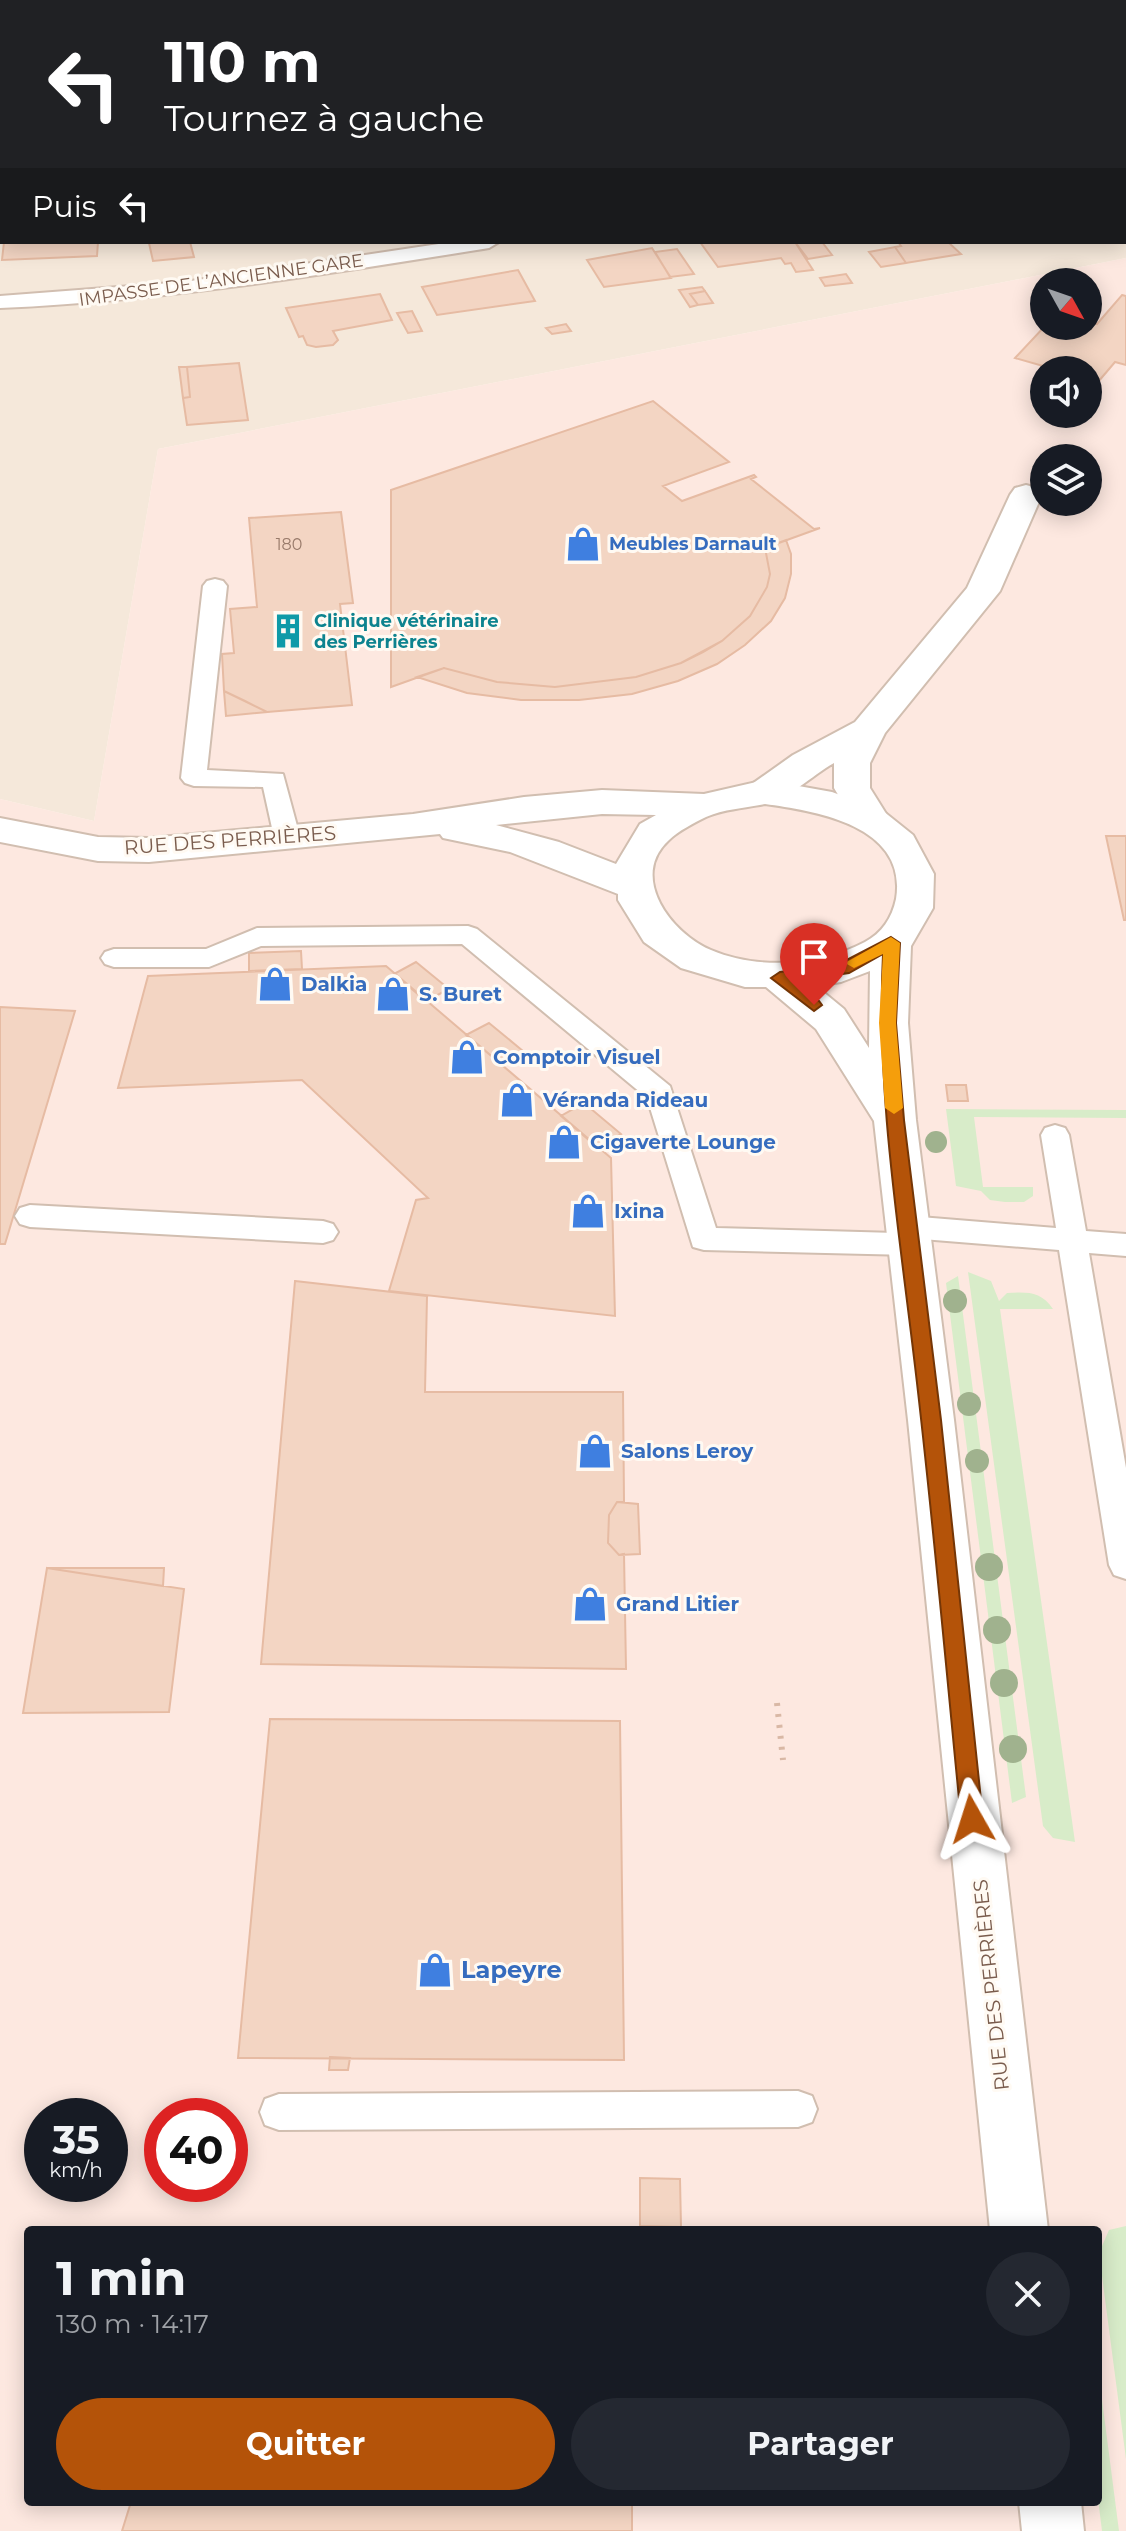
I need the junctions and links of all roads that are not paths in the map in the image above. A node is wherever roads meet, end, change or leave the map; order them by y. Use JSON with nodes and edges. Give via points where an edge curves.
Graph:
{"nodes":[{"id":1,"x":476,"y":244,"type":"edge"},
{"id":2,"x":0,"y":302,"type":"edge"},
{"id":3,"x":1026,"y":495,"type":"dead end"},
{"id":4,"x":215,"y":586,"type":"dead end"},
{"id":5,"x":868,"y":730,"type":"junction"},
{"id":6,"x":765,"y":792,"type":"junction"},
{"id":7,"x":699,"y":804,"type":"junction"},
{"id":8,"x":871,"y":820,"type":"junction"},
{"id":9,"x":413,"y":826,"type":"junction"},
{"id":10,"x":0,"y":830,"type":"edge"},
{"id":11,"x":287,"y":837,"type":"junction"},
{"id":12,"x":631,"y":885,"type":"junction"},
{"id":13,"x":891,"y":943,"type":"junction"},
{"id":14,"x":114,"y":958,"type":"dead end"},
{"id":15,"x":780,"y":978,"type":"junction"},
{"id":16,"x":895,"y":1120,"type":"junction"},
{"id":17,"x":1055,"y":1135,"type":"dead end"},
{"id":18,"x":30,"y":1216,"type":"dead end"},
{"id":19,"x":323,"y":1232,"type":"dead end"},
{"id":20,"x":909,"y":1235,"type":"junction"},
{"id":21,"x":1071,"y":1241,"type":"junction"},
{"id":22,"x":1126,"y":1245,"type":"edge"},
{"id":23,"x":1126,"y":1565,"type":"edge"},
{"id":24,"x":798,"y":2109,"type":"dead end"},
{"id":25,"x":279,"y":2112,"type":"dead end"},
{"id":26,"x":1019,"y":2226,"type":"edge"},
{"id":27,"x":1050,"y":2506,"type":"edge"},
{"id":28,"x":1053,"y":2531,"type":"edge"}],
"edges":[{"from":1,"to":2,"type":"lane","name":"IMPASSE DE L’ANCIENNE GARE","via":[[64,301]]},
{"from":3,"to":5,"type":"street","via":[[983,591]]},
{"from":4,"to":11,"type":"lane","via":[[194,778],[274,779]]},
{"from":5,"to":6,"type":"street"},
{"from":5,"to":8,"type":"street","via":[[852,763],[852,788]]},
{"from":6,"to":7,"type":"street"},
{"from":6,"to":8,"type":"street","via":[[822,799]]},
{"from":7,"to":9,"type":"street","name":"RUE DES PERRIÈRES","via":[[602,802]]},
{"from":7,"to":12,"type":"street","via":[[653,833],[638,852]]},
{"from":8,"to":13,"type":"street","via":[[897,841],[913,866],[918,892],[911,919]]},
{"from":9,"to":11,"type":"street","name":"RUE DES PERRIÈRES"},
{"from":9,"to":12,"type":"street","name":"RUE DES PERRIÈRES","via":[[484,834],[551,850]]},
{"from":10,"to":11,"type":"street","name":"RUE DES PERRIÈRES","via":[[98,849],[149,850]]},
{"from":12,"to":15,"type":"street","via":[[640,913],[662,938],[694,959],[735,973]]},
{"from":13,"to":15,"type":"street","via":[[843,969]]},
{"from":13,"to":16,"type":"street","name":"RUE DES PERRIÈRES","via":[[888,1023]]},
{"from":14,"to":20,"type":"lane","via":[[209,958],[257,937],[468,935],[660,1093],[704,1239]]},
{"from":15,"to":16,"type":"street","name":"RUE DES PERRIÈRES","via":[[830,1019]]},
{"from":16,"to":20,"type":"street","name":"RUE DES PERRIÈRES"},
{"from":17,"to":21,"type":"lane"},
{"from":18,"to":19,"type":"lane"},
{"from":20,"to":21,"type":"lane"},
{"from":20,"to":26,"type":"street","name":"RUE DES PERRIÈRES"},
{"from":21,"to":22,"type":"lane"},
{"from":21,"to":23,"type":"lane"},
{"from":24,"to":25,"type":"lane"},
{"from":27,"to":28,"type":"street"}]}
